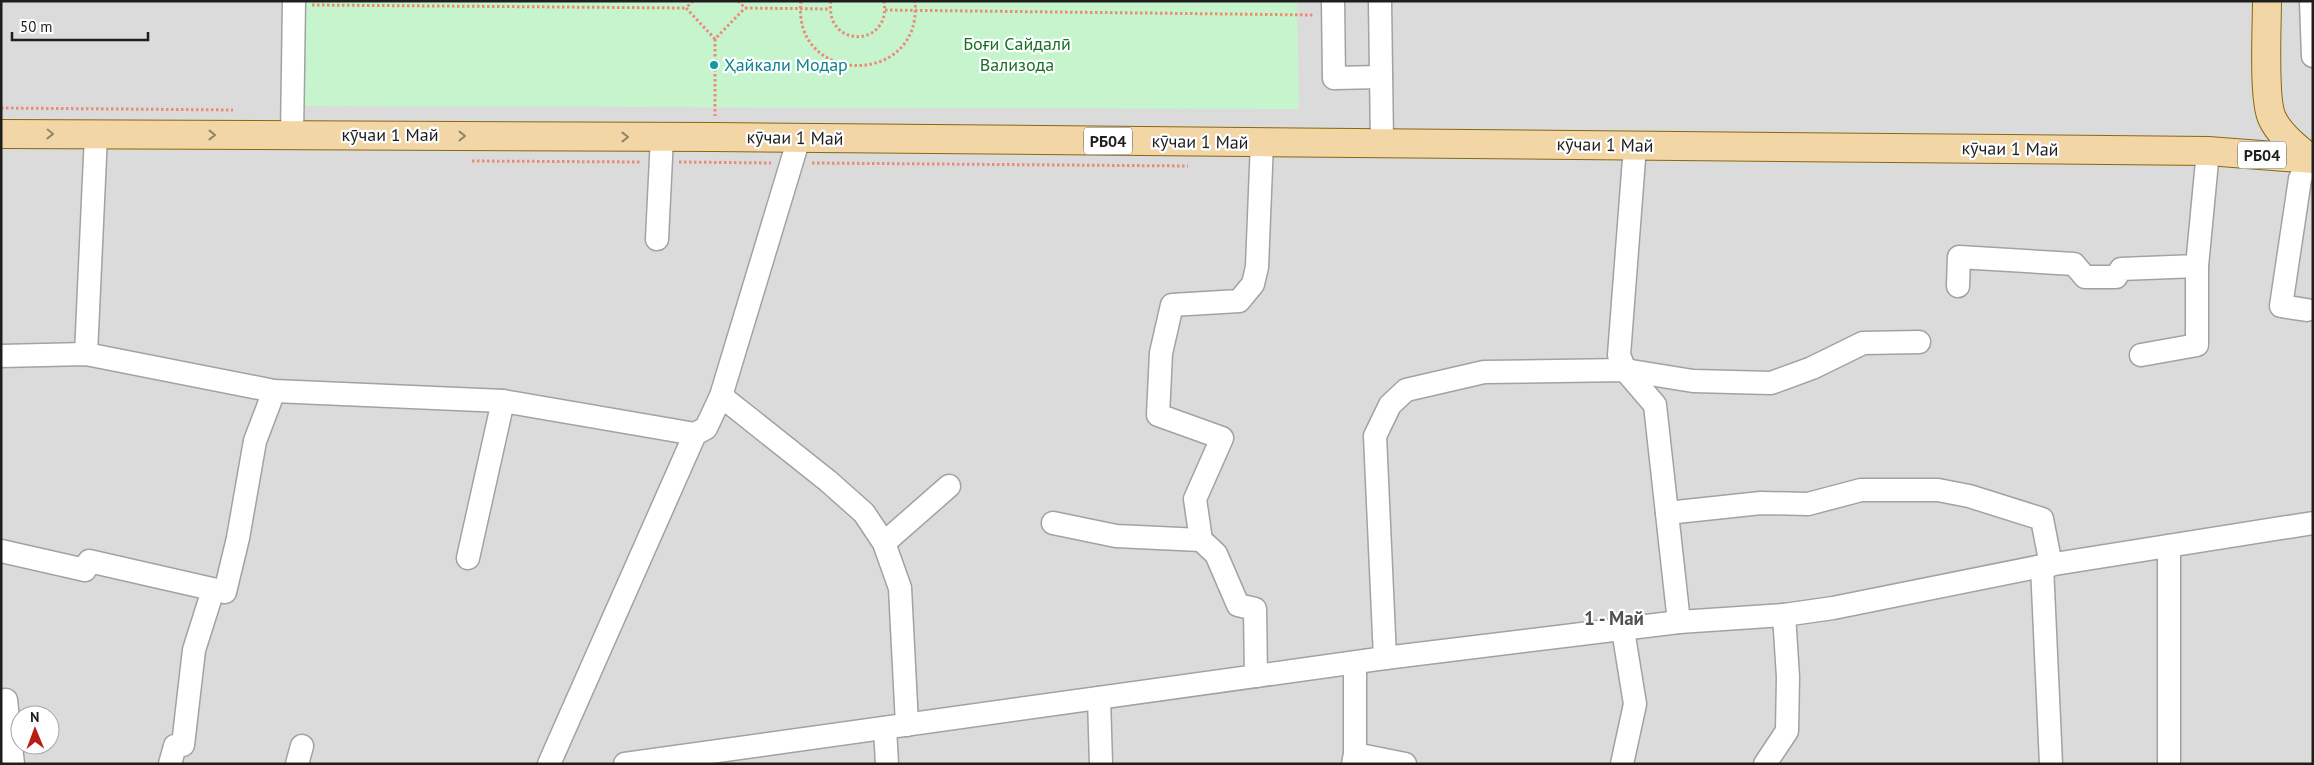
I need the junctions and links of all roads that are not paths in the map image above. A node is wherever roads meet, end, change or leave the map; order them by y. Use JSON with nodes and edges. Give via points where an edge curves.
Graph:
{"nodes":[{"id":1,"x":1380,"y":1,"type":"edge"},
{"id":2,"x":2267,"y":1,"type":"edge"},
{"id":3,"x":2311,"y":1,"type":"edge"},
{"id":4,"x":294,"y":3,"type":"edge"},
{"id":5,"x":1333,"y":8,"type":"edge"},
{"id":6,"x":2313,"y":54,"type":"edge"},
{"id":7,"x":1381,"y":77,"type":"junction"},
{"id":8,"x":2272,"y":118,"type":"junction"},
{"id":9,"x":1,"y":134,"type":"edge"},
{"id":10,"x":96,"y":135,"type":"junction"},
{"id":11,"x":292,"y":135,"type":"junction"},
{"id":12,"x":1262,"y":142,"type":"junction"},
{"id":13,"x":1382,"y":143,"type":"junction"},
{"id":14,"x":1635,"y":146,"type":"junction"},
{"id":15,"x":661,"y":150,"type":"junction"},
{"id":16,"x":795,"y":150,"type":"junction"},
{"id":17,"x":2211,"y":151,"type":"junction"},
{"id":18,"x":2312,"y":151,"type":"edge"},
{"id":19,"x":657,"y":239,"type":"dead end"},
{"id":20,"x":2197,"y":266,"type":"junction"},
{"id":21,"x":1958,"y":286,"type":"dead end"},
{"id":22,"x":2307,"y":310,"type":"dead end"},
{"id":23,"x":1919,"y":342,"type":"dead end"},
{"id":24,"x":86,"y":354,"type":"junction"},
{"id":25,"x":2141,"y":355,"type":"dead end"},
{"id":26,"x":1,"y":356,"type":"edge"},
{"id":27,"x":1625,"y":370,"type":"junction"},
{"id":28,"x":274,"y":392,"type":"junction"},
{"id":29,"x":720,"y":396,"type":"junction"},
{"id":30,"x":503,"y":401,"type":"junction"},
{"id":31,"x":695,"y":434,"type":"junction"},
{"id":32,"x":949,"y":486,"type":"dead end"},
{"id":33,"x":1667,"y":513,"type":"junction"},
{"id":34,"x":1053,"y":523,"type":"dead end"},
{"id":35,"x":2313,"y":523,"type":"edge"},
{"id":36,"x":1201,"y":540,"type":"junction"},
{"id":37,"x":884,"y":543,"type":"junction"},
{"id":38,"x":2169,"y":546,"type":"junction"},
{"id":39,"x":1,"y":551,"type":"edge"},
{"id":40,"x":468,"y":558,"type":"dead end"},
{"id":41,"x":2047,"y":565,"type":"junction"},
{"id":42,"x":213,"y":590,"type":"junction"},
{"id":43,"x":1784,"y":614,"type":"junction"},
{"id":44,"x":1679,"y":622,"type":"junction"},
{"id":45,"x":1623,"y":630,"type":"junction"},
{"id":46,"x":1385,"y":658,"type":"junction"},
{"id":47,"x":1355,"y":663,"type":"junction"},
{"id":48,"x":1256,"y":676,"type":"junction"},
{"id":49,"x":1099,"y":698,"type":"junction"},
{"id":50,"x":6,"y":700,"type":"dead end"},
{"id":51,"x":907,"y":725,"type":"junction"},
{"id":52,"x":884,"y":728,"type":"junction"},
{"id":53,"x":709,"y":758,"type":"edge"},
{"id":54,"x":1354,"y":759,"type":"edge"},
{"id":55,"x":13,"y":764,"type":"edge"},
{"id":56,"x":170,"y":764,"type":"edge"},
{"id":57,"x":549,"y":764,"type":"edge"},
{"id":58,"x":624,"y":764,"type":"edge"},
{"id":59,"x":888,"y":764,"type":"edge"},
{"id":60,"x":1100,"y":764,"type":"edge"},
{"id":61,"x":1405,"y":764,"type":"edge"},
{"id":62,"x":1622,"y":764,"type":"edge"},
{"id":63,"x":1764,"y":764,"type":"edge"},
{"id":64,"x":2051,"y":764,"type":"edge"},
{"id":65,"x":2169,"y":764,"type":"edge"}],
"edges":[{"from":1,"to":7,"type":"street"},
{"from":2,"to":8,"type":"main road","via":[[2268,86]]},
{"from":3,"to":6,"type":"street"},
{"from":4,"to":11,"type":"street"},
{"from":5,"to":7,"type":"street","via":[[1334,78]]},
{"from":7,"to":13,"type":"street"},
{"from":8,"to":17,"type":"main road","number":"РБ04","via":[[2252,140],[2238,147]]},
{"from":8,"to":18,"type":"main road","number":"РБ04","via":[[2288,140]]},
{"from":9,"to":10,"type":"main road","name":"кӯчаи 1 Май","number":"РБ04","one_way":true},
{"from":10,"to":11,"type":"main road","name":"кӯчаи 1 Май","number":"РБ04","one_way":true},
{"from":10,"to":24,"type":"street"},
{"from":11,"to":15,"type":"main road","name":"кӯчаи 1 Май","number":"РБ04","one_way":true},
{"from":12,"to":13,"type":"main road","name":"кӯчаи 1 Май","number":"РБ04"},
{"from":12,"to":16,"type":"main road","name":"кӯчаи 1 Май","number":"РБ04"},
{"from":12,"to":36,"type":"street","via":[[1258,267],[1253,284],[1239,301],[1172,305],[1161,353],[1158,415],[1222,438],[1195,499]]},
{"from":13,"to":14,"type":"main road","name":"кӯчаи 1 Май","number":"РБ04"},
{"from":14,"to":17,"type":"main road","name":"кӯчаи 1 Май","number":"РБ04"},
{"from":14,"to":27,"type":"street","via":[[1619,355]]},
{"from":15,"to":16,"type":"main road","name":"кӯчаи 1 Май","number":"РБ04","via":[[714,136]]},
{"from":15,"to":19,"type":"street"},
{"from":16,"to":29,"type":"street"},
{"from":17,"to":18,"type":"main road","name":"кӯчаи 1 Май","number":"РБ04"},
{"from":17,"to":20,"type":"street"},
{"from":18,"to":22,"type":"street","via":[[2300,179],[2281,306]]},
{"from":20,"to":21,"type":"street","via":[[2121,269],[2116,278],[2085,277],[2074,264],[1960,257]]},
{"from":20,"to":25,"type":"street","via":[[2197,346]]},
{"from":23,"to":27,"type":"street","via":[[1863,343],[1812,368],[1771,383],[1692,381]]},
{"from":24,"to":26,"type":"street"},
{"from":24,"to":28,"type":"street"},
{"from":27,"to":33,"type":"street","via":[[1655,405]]},
{"from":27,"to":46,"type":"street","via":[[1484,372],[1406,390],[1390,405],[1375,436]]},
{"from":28,"to":30,"type":"street"},
{"from":28,"to":42,"type":"street","via":[[255,441],[225,592]]},
{"from":29,"to":31,"type":"street","via":[[706,428]]},
{"from":29,"to":37,"type":"street","via":[[864,513]]},
{"from":30,"to":31,"type":"street"},
{"from":30,"to":40,"type":"street"},
{"from":31,"to":57,"type":"street"},
{"from":32,"to":37,"type":"street"},
{"from":33,"to":41,"type":"street","via":[[1761,503],[1808,504],[1861,490],[1938,490],[1969,496],[2042,519]]},
{"from":33,"to":44,"type":"street"},
{"from":34,"to":36,"type":"street","via":[[1116,536]]},
{"from":35,"to":38,"type":"street"},
{"from":36,"to":48,"type":"street","via":[[1216,554],[1238,605],[1255,609]]},
{"from":37,"to":51,"type":"street","via":[[900,588]]},
{"from":38,"to":41,"type":"street"},
{"from":38,"to":65,"type":"street"},
{"from":39,"to":42,"type":"street","via":[[86,570],[89,561]]},
{"from":41,"to":43,"type":"street","via":[[1833,608]]},
{"from":41,"to":64,"type":"street"},
{"from":42,"to":56,"type":"street","via":[[194,650],[183,745],[175,746]]},
{"from":43,"to":44,"type":"street"},
{"from":43,"to":63,"type":"street","via":[[1787,731]]},
{"from":44,"to":45,"type":"street"},
{"from":45,"to":46,"type":"street"},
{"from":45,"to":62,"type":"street","via":[[1635,704]]},
{"from":46,"to":47,"type":"street"},
{"from":47,"to":48,"type":"street"},
{"from":47,"to":54,"type":"street"},
{"from":48,"to":49,"type":"street"},
{"from":49,"to":51,"type":"street"},
{"from":49,"to":60,"type":"street"},
{"from":50,"to":55,"type":"street"},
{"from":51,"to":52,"type":"street"},
{"from":52,"to":53,"type":"street"},
{"from":52,"to":59,"type":"street"},
{"from":53,"to":58,"type":"street"},
{"from":54,"to":61,"type":"street"}]}
